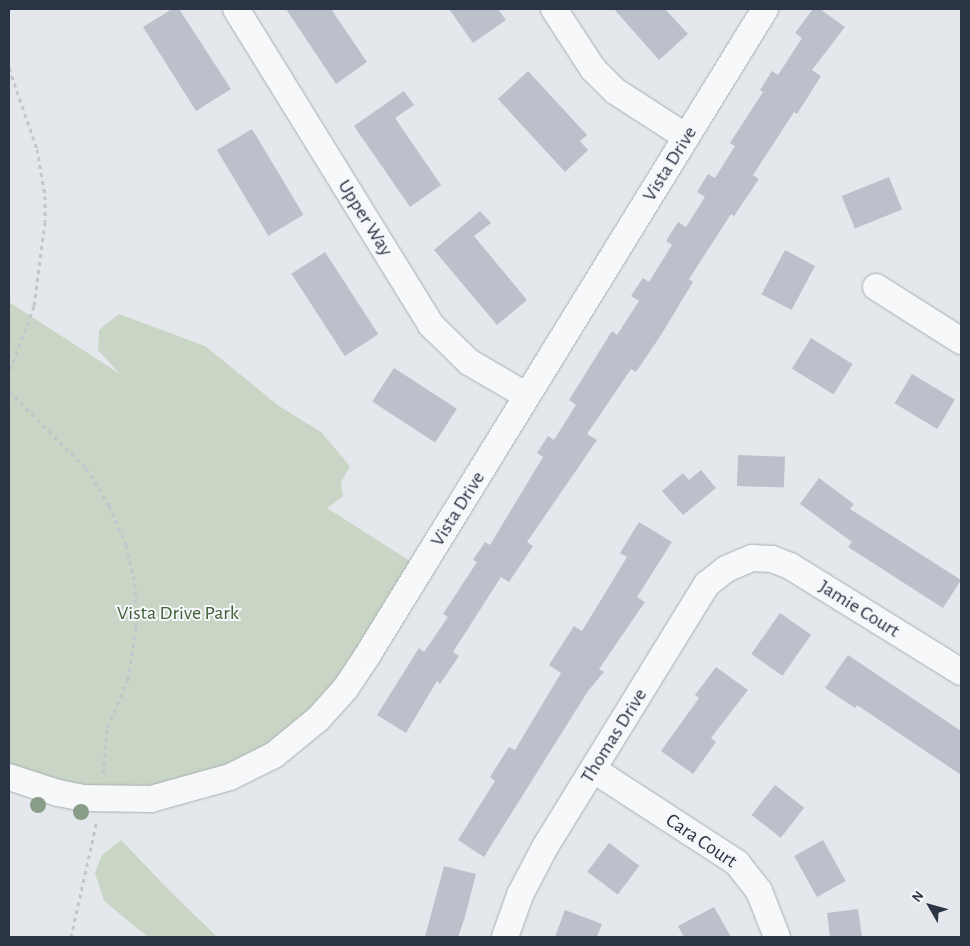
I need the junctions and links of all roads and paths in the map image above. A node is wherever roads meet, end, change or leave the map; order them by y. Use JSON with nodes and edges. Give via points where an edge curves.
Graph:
{"nodes":[{"id":1,"x":236,"y":9,"type":"edge"},
{"id":2,"x":554,"y":9,"type":"edge"},
{"id":3,"x":765,"y":9,"type":"edge"},
{"id":4,"x":9,"y":68,"type":"edge"},
{"id":5,"x":686,"y":137,"type":"junction"},
{"id":6,"x":876,"y":287,"type":"dead end"},
{"id":7,"x":961,"y":341,"type":"edge"},
{"id":8,"x":9,"y":372,"type":"edge"},
{"id":9,"x":9,"y":391,"type":"edge"},
{"id":10,"x":527,"y":396,"type":"junction"},
{"id":11,"x":752,"y":558,"type":"joint"},
{"id":12,"x":961,"y":672,"type":"edge"},
{"id":13,"x":594,"y":770,"type":"junction"},
{"id":14,"x":9,"y":777,"type":"edge"},
{"id":15,"x":101,"y":799,"type":"junction"},
{"id":16,"x":71,"y":937,"type":"edge"},
{"id":17,"x":504,"y":937,"type":"edge"},
{"id":18,"x":777,"y":937,"type":"edge"}],
"edges":[{"from":1,"to":10,"type":"street","name":"Upper Way","via":[[431,325],[469,362]]},
{"from":2,"to":5,"type":"street","via":[[593,68],[614,91]]},
{"from":3,"to":5,"type":"street","name":"Vista Drive"},
{"from":4,"to":8,"type":"path","via":[[38,157],[45,222],[34,306]]},
{"from":5,"to":10,"type":"street","name":"Vista Drive"},
{"from":6,"to":7,"type":"street"},
{"from":9,"to":15,"type":"path","via":[[17,403],[72,452],[99,486],[119,525],[133,573],[136,604],[132,657],[128,679],[107,729]]},
{"from":10,"to":15,"type":"street","name":"Vista Drive","via":[[367,656],[345,689],[318,718],[274,755],[230,777],[151,799]]},
{"from":11,"to":12,"type":"street","name":"Jamie Court","via":[[772,559],[790,566]]},
{"from":11,"to":13,"type":"street","name":"Thomas Drive","via":[[726,569],[707,584]]},
{"from":13,"to":17,"type":"street","name":"Thomas Drive","via":[[545,846],[520,895]]},
{"from":13,"to":18,"type":"street","name":"Cara Court","via":[[737,863],[760,891]]},
{"from":14,"to":15,"type":"street","name":"Vista Drive","via":[[58,793]]},
{"from":15,"to":16,"type":"path"}]}
